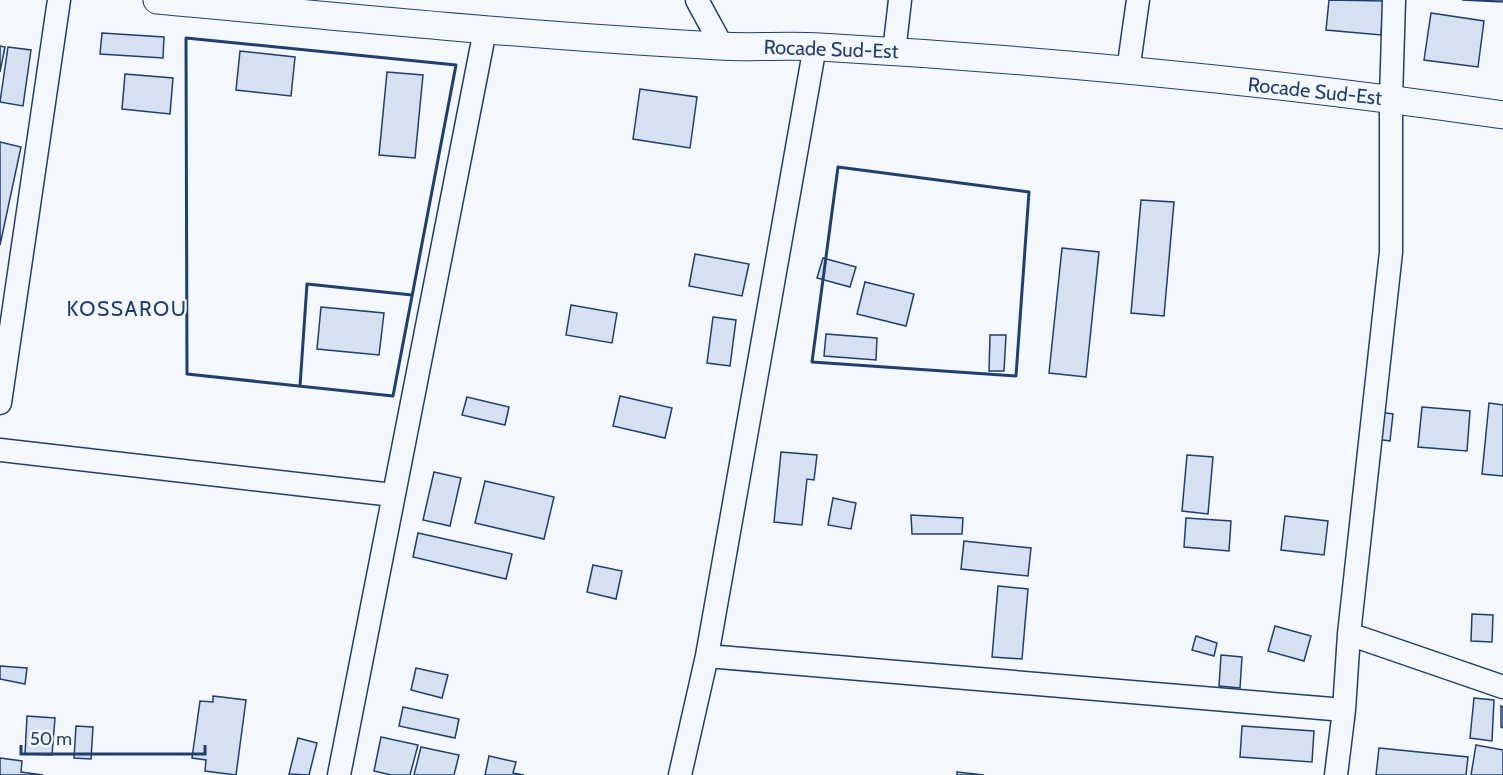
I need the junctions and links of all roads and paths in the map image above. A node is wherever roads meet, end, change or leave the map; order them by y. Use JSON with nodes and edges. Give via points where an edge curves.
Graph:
{"nodes":[{"id":1,"x":59,"y":0,"type":"edge"},
{"id":2,"x":157,"y":0,"type":"edge"},
{"id":3,"x":697,"y":0,"type":"edge"},
{"id":4,"x":900,"y":0,"type":"edge"},
{"id":5,"x":1138,"y":0,"type":"edge"},
{"id":6,"x":1394,"y":0,"type":"edge"},
{"id":7,"x":485,"y":30,"type":"junction"},
{"id":8,"x":722,"y":46,"type":"junction"},
{"id":9,"x":815,"y":46,"type":"junction"},
{"id":10,"x":894,"y":51,"type":"junction"},
{"id":11,"x":1128,"y":71,"type":"junction"},
{"id":12,"x":1391,"y":99,"type":"junction"},
{"id":13,"x":1503,"y":115,"type":"edge"},
{"id":14,"x":0,"y":403,"type":"edge"},
{"id":15,"x":0,"y":450,"type":"edge"},
{"id":16,"x":393,"y":495,"type":"junction"},
{"id":17,"x":1349,"y":634,"type":"junction"},
{"id":18,"x":707,"y":656,"type":"junction"},
{"id":19,"x":1503,"y":687,"type":"edge"},
{"id":20,"x":1344,"y":710,"type":"junction"},
{"id":21,"x":339,"y":775,"type":"edge"},
{"id":22,"x":680,"y":775,"type":"edge"},
{"id":23,"x":1336,"y":775,"type":"edge"}],
"edges":[{"from":1,"to":14,"type":"street"},
{"from":2,"to":7,"type":"street","name":"Rocade Sud-Est"},
{"from":3,"to":8,"type":"street"},
{"from":4,"to":10,"type":"street"},
{"from":5,"to":11,"type":"street"},
{"from":6,"to":12,"type":"street"},
{"from":7,"to":8,"type":"street","name":"Rocade Sud-Est"},
{"from":7,"to":16,"type":"street"},
{"from":8,"to":9,"type":"street","name":"Rocade Sud-Est"},
{"from":9,"to":10,"type":"street","name":"Rocade Sud-Est"},
{"from":9,"to":18,"type":"street"},
{"from":10,"to":11,"type":"street","name":"Rocade Sud-Est"},
{"from":11,"to":12,"type":"street","name":"Rocade Sud-Est"},
{"from":12,"to":13,"type":"street","name":"Rocade Sud-Est"},
{"from":12,"to":17,"type":"street","via":[[1391,252]]},
{"from":15,"to":16,"type":"street"},
{"from":16,"to":21,"type":"street"},
{"from":17,"to":19,"type":"street"},
{"from":17,"to":20,"type":"street"},
{"from":18,"to":20,"type":"street"},
{"from":18,"to":22,"type":"street"},
{"from":20,"to":23,"type":"street"}]}
